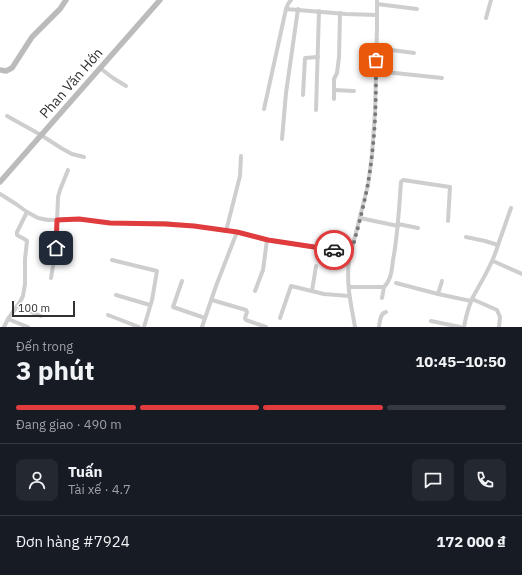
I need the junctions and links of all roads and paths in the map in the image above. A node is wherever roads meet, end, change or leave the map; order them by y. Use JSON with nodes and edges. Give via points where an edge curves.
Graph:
{"nodes":[{"id":1,"x":66,"y":0,"type":"edge"},
{"id":2,"x":160,"y":0,"type":"edge"},
{"id":3,"x":291,"y":0,"type":"edge"},
{"id":4,"x":491,"y":0,"type":"edge"},
{"id":5,"x":377,"y":2,"type":"edge"},
{"id":6,"x":417,"y":8,"type":"dead end"},
{"id":7,"x":286,"y":9,"type":"junction"},
{"id":8,"x":298,"y":10,"type":"junction"},
{"id":9,"x":319,"y":11,"type":"junction"},
{"id":10,"x":340,"y":13,"type":"junction"},
{"id":11,"x":377,"y":15,"type":"junction"},
{"id":12,"x":486,"y":18,"type":"dead end"},
{"id":13,"x":377,"y":48,"type":"junction"},
{"id":14,"x":414,"y":53,"type":"dead end"},
{"id":15,"x":318,"y":57,"type":"junction"},
{"id":16,"x":100,"y":68,"type":"junction"},
{"id":17,"x":0,"y":70,"type":"edge"},
{"id":18,"x":376,"y":71,"type":"junction"},
{"id":19,"x":442,"y":78,"type":"dead end"},
{"id":20,"x":126,"y":86,"type":"dead end"},
{"id":21,"x":334,"y":90,"type":"junction"},
{"id":22,"x":354,"y":91,"type":"dead end"},
{"id":23,"x":303,"y":95,"type":"dead end"},
{"id":24,"x":334,"y":99,"type":"dead end"},
{"id":25,"x":264,"y":109,"type":"dead end"},
{"id":26,"x":316,"y":110,"type":"dead end"},
{"id":27,"x":7,"y":116,"type":"dead end"},
{"id":28,"x":41,"y":135,"type":"junction"},
{"id":29,"x":282,"y":139,"type":"dead end"},
{"id":30,"x":241,"y":156,"type":"dead end"},
{"id":31,"x":84,"y":157,"type":"dead end"},
{"id":32,"x":68,"y":170,"type":"dead end"},
{"id":33,"x":0,"y":182,"type":"edge"},
{"id":34,"x":0,"y":194,"type":"edge"},
{"id":35,"x":511,"y":208,"type":"dead end"},
{"id":36,"x":27,"y":212,"type":"junction"},
{"id":37,"x":360,"y":218,"type":"junction"},
{"id":38,"x":57,"y":220,"type":"junction"},
{"id":39,"x":448,"y":221,"type":"dead end"},
{"id":40,"x":398,"y":225,"type":"junction"},
{"id":41,"x":418,"y":228,"type":"dead end"},
{"id":42,"x":226,"y":231,"type":"junction"},
{"id":43,"x":237,"y":232,"type":"junction"},
{"id":44,"x":466,"y":237,"type":"dead end"},
{"id":45,"x":268,"y":240,"type":"junction"},
{"id":46,"x":498,"y":246,"type":"junction"},
{"id":47,"x":351,"y":253,"type":"junction"},
{"id":48,"x":112,"y":260,"type":"dead end"},
{"id":49,"x":493,"y":261,"type":"junction"},
{"id":50,"x":316,"y":266,"type":"dead end"},
{"id":51,"x":522,"y":274,"type":"edge"},
{"id":52,"x":51,"y":278,"type":"dead end"},
{"id":53,"x":182,"y":281,"type":"dead end"},
{"id":54,"x":442,"y":281,"type":"dead end"},
{"id":55,"x":396,"y":283,"type":"dead end"},
{"id":56,"x":349,"y":287,"type":"junction"},
{"id":57,"x":384,"y":287,"type":"junction"},
{"id":58,"x":255,"y":291,"type":"dead end"},
{"id":59,"x":312,"y":291,"type":"junction"},
{"id":60,"x":438,"y":294,"type":"junction"},
{"id":61,"x":116,"y":295,"type":"dead end"},
{"id":62,"x":349,"y":296,"type":"junction"},
{"id":63,"x":382,"y":298,"type":"dead end"},
{"id":64,"x":212,"y":300,"type":"junction"},
{"id":65,"x":472,"y":300,"type":"junction"},
{"id":66,"x":150,"y":305,"type":"junction"},
{"id":67,"x":17,"y":306,"type":"junction"},
{"id":68,"x":386,"y":312,"type":"dead end"},
{"id":69,"x":108,"y":315,"type":"dead end"},
{"id":70,"x":41,"y":316,"type":"dead end"},
{"id":71,"x":205,"y":318,"type":"junction"},
{"id":72,"x":280,"y":318,"type":"dead end"},
{"id":73,"x":8,"y":319,"type":"junction"},
{"id":74,"x":431,"y":320,"type":"dead end"},
{"id":75,"x":4,"y":327,"type":"edge"},
{"id":76,"x":28,"y":327,"type":"edge"},
{"id":77,"x":139,"y":327,"type":"edge"},
{"id":78,"x":144,"y":327,"type":"edge"},
{"id":79,"x":202,"y":327,"type":"edge"},
{"id":80,"x":266,"y":327,"type":"edge"},
{"id":81,"x":355,"y":327,"type":"edge"},
{"id":82,"x":379,"y":327,"type":"edge"},
{"id":83,"x":460,"y":327,"type":"edge"},
{"id":84,"x":464,"y":327,"type":"edge"},
{"id":85,"x":499,"y":327,"type":"edge"}],
"edges":[{"from":1,"to":17,"type":"main road","via":[[60,10],[32,37],[16,64],[6,71]]},
{"from":2,"to":16,"type":"main road","name":"Phan Văn Hớn"},
{"from":3,"to":7,"type":"street"},
{"from":4,"to":12,"type":"street"},
{"from":5,"to":6,"type":"street"},
{"from":5,"to":11,"type":"street"},
{"from":7,"to":8,"type":"street"},
{"from":7,"to":25,"type":"street"},
{"from":8,"to":9,"type":"street"},
{"from":8,"to":29,"type":"street"},
{"from":9,"to":10,"type":"street"},
{"from":9,"to":15,"type":"street"},
{"from":10,"to":11,"type":"street"},
{"from":10,"to":21,"type":"street","via":[[339,57]]},
{"from":11,"to":13,"type":"street"},
{"from":13,"to":14,"type":"street"},
{"from":13,"to":18,"type":"street"},
{"from":15,"to":23,"type":"street","via":[[305,58]]},
{"from":15,"to":26,"type":"street"},
{"from":16,"to":20,"type":"street"},
{"from":16,"to":28,"type":"main road","name":"Phan Văn Hớn"},
{"from":18,"to":19,"type":"street"},
{"from":18,"to":37,"type":"street","via":[[372,155]]},
{"from":21,"to":22,"type":"street"},
{"from":21,"to":24,"type":"street"},
{"from":27,"to":28,"type":"street"},
{"from":28,"to":31,"type":"street","via":[[72,154]]},
{"from":28,"to":33,"type":"main road","name":"Phan Văn Hớn"},
{"from":30,"to":42,"type":"street","via":[[240,176]]},
{"from":32,"to":38,"type":"street","via":[[60,190]]},
{"from":34,"to":36,"type":"street"},
{"from":35,"to":46,"type":"street"},
{"from":36,"to":38,"type":"street","via":[[38,218]]},
{"from":36,"to":67,"type":"street","via":[[17,231],[17,235],[27,242],[24,291]]},
{"from":37,"to":40,"type":"street"},
{"from":37,"to":47,"type":"street"},
{"from":38,"to":42,"type":"street","via":[[165,224]]},
{"from":38,"to":52,"type":"street"},
{"from":39,"to":40,"type":"street","via":[[450,187],[403,180]]},
{"from":40,"to":41,"type":"street"},
{"from":40,"to":57,"type":"street","via":[[391,272]]},
{"from":42,"to":43,"type":"street"},
{"from":43,"to":45,"type":"street"},
{"from":43,"to":64,"type":"street"},
{"from":44,"to":46,"type":"street"},
{"from":45,"to":47,"type":"street"},
{"from":45,"to":58,"type":"street","via":[[263,270]]},
{"from":46,"to":49,"type":"street"},
{"from":47,"to":56,"type":"street"},
{"from":48,"to":66,"type":"street","via":[[157,271]]},
{"from":49,"to":51,"type":"street"},
{"from":49,"to":65,"type":"street"},
{"from":50,"to":59,"type":"street"},
{"from":53,"to":71,"type":"street","via":[[173,307]]},
{"from":54,"to":60,"type":"street"},
{"from":55,"to":60,"type":"street"},
{"from":56,"to":57,"type":"street"},
{"from":56,"to":62,"type":"street"},
{"from":57,"to":63,"type":"street"},
{"from":59,"to":62,"type":"street"},
{"from":59,"to":72,"type":"street","via":[[291,286]]},
{"from":60,"to":65,"type":"street"},
{"from":61,"to":66,"type":"street"},
{"from":62,"to":81,"type":"street"},
{"from":64,"to":71,"type":"street"},
{"from":64,"to":80,"type":"street","via":[[246,310],[246,320]]},
{"from":65,"to":84,"type":"street"},
{"from":65,"to":85,"type":"street","via":[[497,310],[500,317]]},
{"from":66,"to":78,"type":"street"},
{"from":67,"to":70,"type":"street"},
{"from":67,"to":73,"type":"street"},
{"from":68,"to":82,"type":"street","via":[[382,314]]},
{"from":69,"to":77,"type":"street"},
{"from":71,"to":79,"type":"street"},
{"from":73,"to":75,"type":"street"},
{"from":73,"to":76,"type":"street"},
{"from":74,"to":83,"type":"street"}]}
